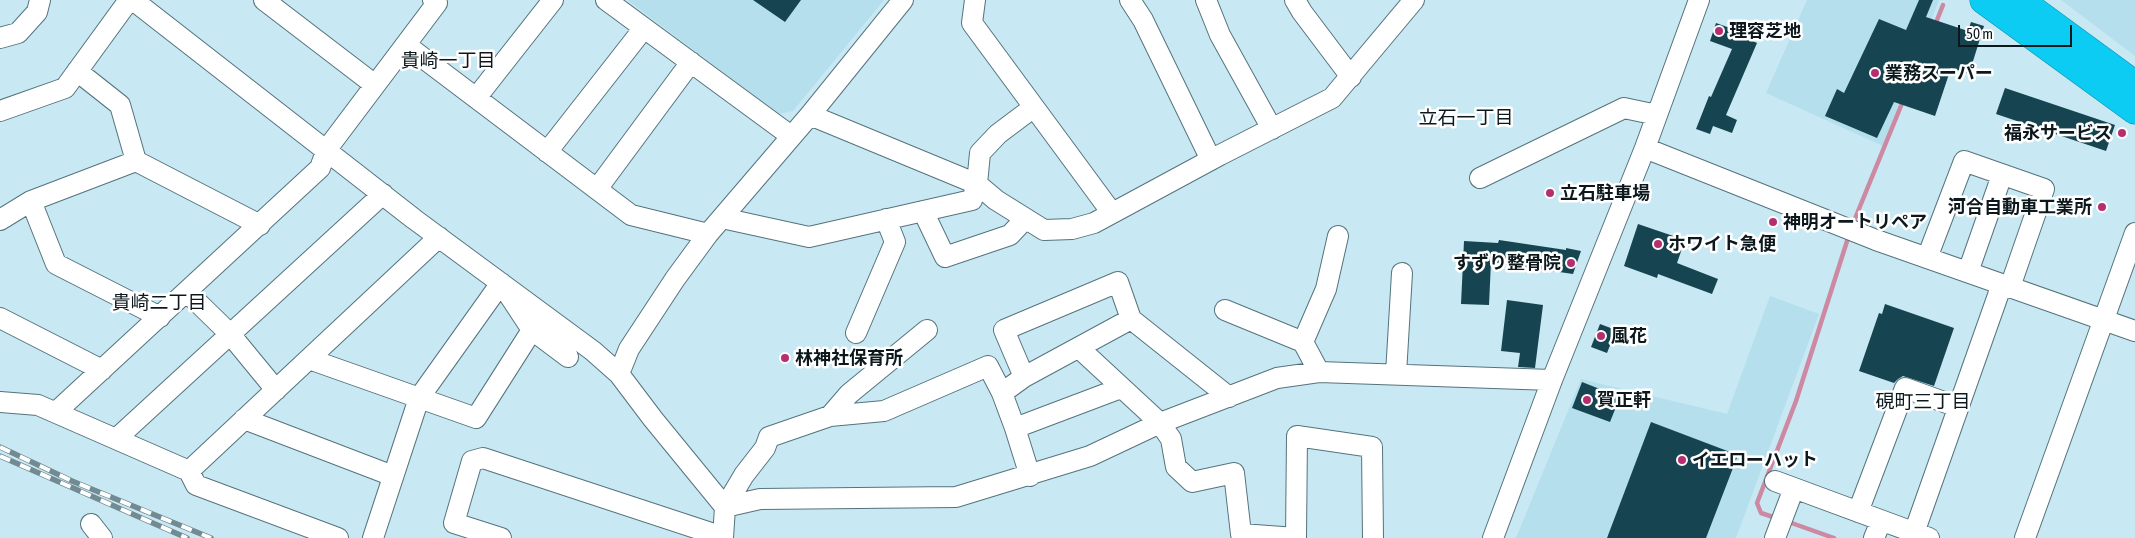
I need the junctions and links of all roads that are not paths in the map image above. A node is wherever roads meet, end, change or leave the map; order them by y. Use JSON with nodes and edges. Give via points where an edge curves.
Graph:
{"nodes":[{"id":1,"x":40,"y":0,"type":"edge"},
{"id":2,"x":129,"y":0,"type":"edge"},
{"id":3,"x":133,"y":0,"type":"edge"},
{"id":4,"x":264,"y":0,"type":"edge"},
{"id":5,"x":553,"y":0,"type":"edge"},
{"id":6,"x":606,"y":0,"type":"edge"},
{"id":7,"x":903,"y":0,"type":"edge"},
{"id":8,"x":975,"y":0,"type":"edge"},
{"id":9,"x":1130,"y":0,"type":"edge"},
{"id":10,"x":1206,"y":0,"type":"edge"},
{"id":11,"x":1414,"y":0,"type":"edge"},
{"id":12,"x":1699,"y":0,"type":"edge"},
{"id":13,"x":1984,"y":0,"type":"edge"},
{"id":14,"x":2019,"y":0,"type":"edge"},
{"id":15,"x":436,"y":1,"type":"edge"},
{"id":16,"x":1303,"y":4,"type":"edge"},
{"id":17,"x":644,"y":28,"type":"junction"},
{"id":18,"x":0,"y":38,"type":"edge"},
{"id":19,"x":406,"y":45,"type":"junction"},
{"id":20,"x":691,"y":62,"type":"junction"},
{"id":21,"x":77,"y":71,"type":"junction"},
{"id":22,"x":1351,"y":77,"type":"junction"},
{"id":23,"x":2135,"y":85,"type":"edge"},
{"id":24,"x":375,"y":86,"type":"junction"},
{"id":25,"x":476,"y":98,"type":"junction"},
{"id":26,"x":1034,"y":108,"type":"junction"},
{"id":27,"x":2135,"y":110,"type":"edge"},
{"id":28,"x":0,"y":111,"type":"edge"},
{"id":29,"x":810,"y":115,"type":"junction"},
{"id":30,"x":1657,"y":115,"type":"junction"},
{"id":31,"x":1272,"y":129,"type":"junction"},
{"id":32,"x":791,"y":136,"type":"junction"},
{"id":33,"x":1645,"y":148,"type":"junction"},
{"id":34,"x":327,"y":149,"type":"junction"},
{"id":35,"x":547,"y":152,"type":"junction"},
{"id":36,"x":136,"y":160,"type":"junction"},
{"id":37,"x":1211,"y":160,"type":"junction"},
{"id":38,"x":2002,"y":175,"type":"junction"},
{"id":39,"x":1480,"y":178,"type":"dead end"},
{"id":40,"x":977,"y":184,"type":"junction"},
{"id":41,"x":597,"y":189,"type":"junction"},
{"id":42,"x":383,"y":194,"type":"junction"},
{"id":43,"x":31,"y":201,"type":"junction"},
{"id":44,"x":923,"y":211,"type":"junction"},
{"id":45,"x":1112,"y":213,"type":"junction"},
{"id":46,"x":722,"y":218,"type":"junction"},
{"id":47,"x":886,"y":219,"type":"junction"},
{"id":48,"x":1025,"y":219,"type":"junction"},
{"id":49,"x":0,"y":220,"type":"edge"},
{"id":50,"x":260,"y":225,"type":"junction"},
{"id":51,"x":2135,"y":233,"type":"edge"},
{"id":52,"x":708,"y":234,"type":"junction"},
{"id":53,"x":1338,"y":236,"type":"dead end"},
{"id":54,"x":439,"y":237,"type":"junction"},
{"id":55,"x":1927,"y":258,"type":"junction"},
{"id":56,"x":1968,"y":272,"type":"junction"},
{"id":57,"x":1402,"y":273,"type":"dead end"},
{"id":58,"x":501,"y":283,"type":"junction"},
{"id":59,"x":2006,"y":286,"type":"junction"},
{"id":60,"x":187,"y":292,"type":"junction"},
{"id":61,"x":1225,"y":310,"type":"dead end"},
{"id":62,"x":160,"y":317,"type":"junction"},
{"id":63,"x":0,"y":318,"type":"edge"},
{"id":64,"x":1131,"y":319,"type":"junction"},
{"id":65,"x":2104,"y":320,"type":"junction"},
{"id":66,"x":532,"y":330,"type":"junction"},
{"id":67,"x":927,"y":330,"type":"dead end"},
{"id":68,"x":2135,"y":331,"type":"edge"},
{"id":69,"x":856,"y":333,"type":"dead end"},
{"id":70,"x":230,"y":334,"type":"junction"},
{"id":71,"x":1303,"y":342,"type":"junction"},
{"id":72,"x":1079,"y":348,"type":"junction"},
{"id":73,"x":568,"y":357,"type":"dead end"},
{"id":74,"x":309,"y":359,"type":"junction"},
{"id":75,"x":102,"y":370,"type":"junction"},
{"id":76,"x":1319,"y":372,"type":"junction"},
{"id":77,"x":619,"y":374,"type":"junction"},
{"id":78,"x":1396,"y":374,"type":"junction"},
{"id":79,"x":1024,"y":377,"type":"junction"},
{"id":80,"x":1552,"y":380,"type":"junction"},
{"id":81,"x":1121,"y":388,"type":"junction"},
{"id":82,"x":276,"y":390,"type":"junction"},
{"id":83,"x":1002,"y":393,"type":"junction"},
{"id":84,"x":1229,"y":397,"type":"junction"},
{"id":85,"x":419,"y":398,"type":"junction"},
{"id":86,"x":0,"y":402,"type":"edge"},
{"id":87,"x":1958,"y":407,"type":"junction"},
{"id":88,"x":56,"y":412,"type":"junction"},
{"id":89,"x":830,"y":416,"type":"junction"},
{"id":90,"x":244,"y":420,"type":"junction"},
{"id":91,"x":1160,"y":422,"type":"junction"},
{"id":92,"x":1015,"y":428,"type":"junction"},
{"id":93,"x":116,"y":439,"type":"junction"},
{"id":94,"x":189,"y":470,"type":"junction"},
{"id":95,"x":393,"y":476,"type":"junction"},
{"id":96,"x":1030,"y":476,"type":"junction"},
{"id":97,"x":1775,"y":481,"type":"dead end"},
{"id":98,"x":1794,"y":488,"type":"junction"},
{"id":99,"x":725,"y":507,"type":"junction"},
{"id":100,"x":1858,"y":512,"type":"junction"},
{"id":101,"x":1878,"y":529,"type":"edge"},
{"id":102,"x":1922,"y":535,"type":"edge"},
{"id":103,"x":338,"y":538,"type":"edge"},
{"id":104,"x":373,"y":538,"type":"edge"},
{"id":105,"x":501,"y":538,"type":"edge"},
{"id":106,"x":723,"y":538,"type":"edge"},
{"id":107,"x":1296,"y":538,"type":"edge"},
{"id":108,"x":1372,"y":538,"type":"edge"},
{"id":109,"x":1493,"y":538,"type":"edge"},
{"id":110,"x":1774,"y":538,"type":"edge"},
{"id":111,"x":2025,"y":538,"type":"edge"}],
"edges":[{"from":1,"to":18,"type":"street","via":[[37,12],[18,34]]},
{"from":2,"to":21,"type":"street"},
{"from":3,"to":34,"type":"street"},
{"from":4,"to":24,"type":"street"},
{"from":5,"to":25,"type":"street"},
{"from":6,"to":17,"type":"street"},
{"from":7,"to":29,"type":"street"},
{"from":8,"to":26,"type":"street","via":[[972,23]]},
{"from":9,"to":37,"type":"street"},
{"from":10,"to":31,"type":"street","via":[[1220,35]]},
{"from":11,"to":22,"type":"street"},
{"from":12,"to":30,"type":"street"},
{"from":13,"to":27,"type":"highway"},
{"from":14,"to":23,"type":"highway"},
{"from":15,"to":19,"type":"street"},
{"from":16,"to":22,"type":"street"},
{"from":17,"to":20,"type":"street"},
{"from":17,"to":35,"type":"street"},
{"from":19,"to":24,"type":"street"},
{"from":19,"to":25,"type":"street"},
{"from":20,"to":32,"type":"street"},
{"from":20,"to":41,"type":"street"},
{"from":21,"to":28,"type":"street","via":[[65,88]]},
{"from":21,"to":36,"type":"street","via":[[120,105]]},
{"from":22,"to":31,"type":"street","via":[[1332,98]]},
{"from":24,"to":34,"type":"street"},
{"from":25,"to":35,"type":"street"},
{"from":26,"to":40,"type":"street","via":[[998,134],[980,153]]},
{"from":26,"to":45,"type":"street"},
{"from":29,"to":32,"type":"street"},
{"from":29,"to":40,"type":"street"},
{"from":30,"to":33,"type":"street"},
{"from":30,"to":39,"type":"street","via":[[1624,108]]},
{"from":31,"to":37,"type":"street"},
{"from":32,"to":46,"type":"street"},
{"from":33,"to":55,"type":"street"},
{"from":33,"to":80,"type":"street"},
{"from":34,"to":42,"type":"street"},
{"from":34,"to":50,"type":"street","via":[[320,168]]},
{"from":35,"to":41,"type":"street"},
{"from":36,"to":43,"type":"street"},
{"from":36,"to":50,"type":"street"},
{"from":37,"to":45,"type":"street"},
{"from":38,"to":55,"type":"street","via":[[1964,161]]},
{"from":38,"to":56,"type":"street"},
{"from":38,"to":59,"type":"street","via":[[2044,189]]},
{"from":40,"to":44,"type":"street","via":[[972,200]]},
{"from":40,"to":48,"type":"street"},
{"from":41,"to":52,"type":"street","via":[[631,215]]},
{"from":42,"to":54,"type":"street"},
{"from":42,"to":70,"type":"street"},
{"from":43,"to":49,"type":"street"},
{"from":43,"to":62,"type":"street","via":[[56,264]]},
{"from":44,"to":47,"type":"street"},
{"from":44,"to":48,"type":"street","via":[[946,256],[1010,235]]},
{"from":45,"to":48,"type":"street","via":[[1094,223],[1072,229],[1044,230]]},
{"from":46,"to":47,"type":"street","via":[[809,237]]},
{"from":46,"to":52,"type":"street"},
{"from":47,"to":69,"type":"street","via":[[895,242]]},
{"from":50,"to":60,"type":"street"},
{"from":51,"to":65,"type":"street"},
{"from":52,"to":77,"type":"street","via":[[629,349]]},
{"from":53,"to":71,"type":"street","via":[[1326,289]]},
{"from":54,"to":58,"type":"street"},
{"from":54,"to":74,"type":"street"},
{"from":55,"to":56,"type":"street"},
{"from":56,"to":59,"type":"street"},
{"from":57,"to":78,"type":"street"},
{"from":58,"to":66,"type":"street"},
{"from":58,"to":77,"type":"street","via":[[594,351]]},
{"from":58,"to":85,"type":"street"},
{"from":59,"to":65,"type":"street"},
{"from":59,"to":87,"type":"street"},
{"from":60,"to":62,"type":"street"},
{"from":60,"to":70,"type":"street"},
{"from":61,"to":71,"type":"street"},
{"from":62,"to":75,"type":"street"},
{"from":63,"to":75,"type":"street"},
{"from":64,"to":72,"type":"street"},
{"from":64,"to":79,"type":"street","via":[[1118,282],[1004,330]]},
{"from":64,"to":84,"type":"street"},
{"from":65,"to":68,"type":"street"},
{"from":65,"to":111,"type":"street"},
{"from":66,"to":73,"type":"street"},
{"from":66,"to":85,"type":"street","via":[[476,418]]},
{"from":67,"to":89,"type":"street","via":[[849,394]]},
{"from":70,"to":82,"type":"street"},
{"from":70,"to":93,"type":"street"},
{"from":71,"to":76,"type":"street"},
{"from":72,"to":79,"type":"street"},
{"from":72,"to":81,"type":"street"},
{"from":74,"to":82,"type":"street"},
{"from":74,"to":85,"type":"street"},
{"from":75,"to":88,"type":"street"},
{"from":76,"to":78,"type":"street"},
{"from":76,"to":84,"type":"street","via":[[1277,378]]},
{"from":77,"to":99,"type":"street"},
{"from":78,"to":80,"type":"street"},
{"from":79,"to":83,"type":"street"},
{"from":80,"to":109,"type":"street"},
{"from":81,"to":91,"type":"street"},
{"from":81,"to":92,"type":"street"},
{"from":82,"to":90,"type":"street"},
{"from":83,"to":89,"type":"street","via":[[988,366],[884,411]]},
{"from":83,"to":92,"type":"street"},
{"from":84,"to":91,"type":"street"},
{"from":85,"to":95,"type":"street"},
{"from":86,"to":88,"type":"street","via":[[38,405]]},
{"from":87,"to":100,"type":"street","via":[[1905,388]]},
{"from":87,"to":102,"type":"street"},
{"from":88,"to":93,"type":"street"},
{"from":89,"to":99,"type":"street","via":[[769,437]]},
{"from":90,"to":94,"type":"street"},
{"from":90,"to":95,"type":"street"},
{"from":91,"to":96,"type":"street","via":[[1090,456]]},
{"from":91,"to":107,"type":"street","via":[[1171,439],[1176,467],[1192,482],[1234,473],[1241,534]]},
{"from":92,"to":96,"type":"street"},
{"from":93,"to":94,"type":"street"},
{"from":94,"to":103,"type":"street","via":[[196,485]]},
{"from":95,"to":104,"type":"street"},
{"from":96,"to":99,"type":"street","via":[[956,497],[760,499]]},
{"from":97,"to":98,"type":"street"},
{"from":98,"to":100,"type":"street"},
{"from":98,"to":110,"type":"street"},
{"from":99,"to":106,"type":"street"},
{"from":100,"to":101,"type":"street"},
{"from":101,"to":102,"type":"street"},
{"from":105,"to":106,"type":"street","via":[[454,522],[472,461],[483,458]]},
{"from":107,"to":108,"type":"street","via":[[1297,436],[1372,447]]}]}
